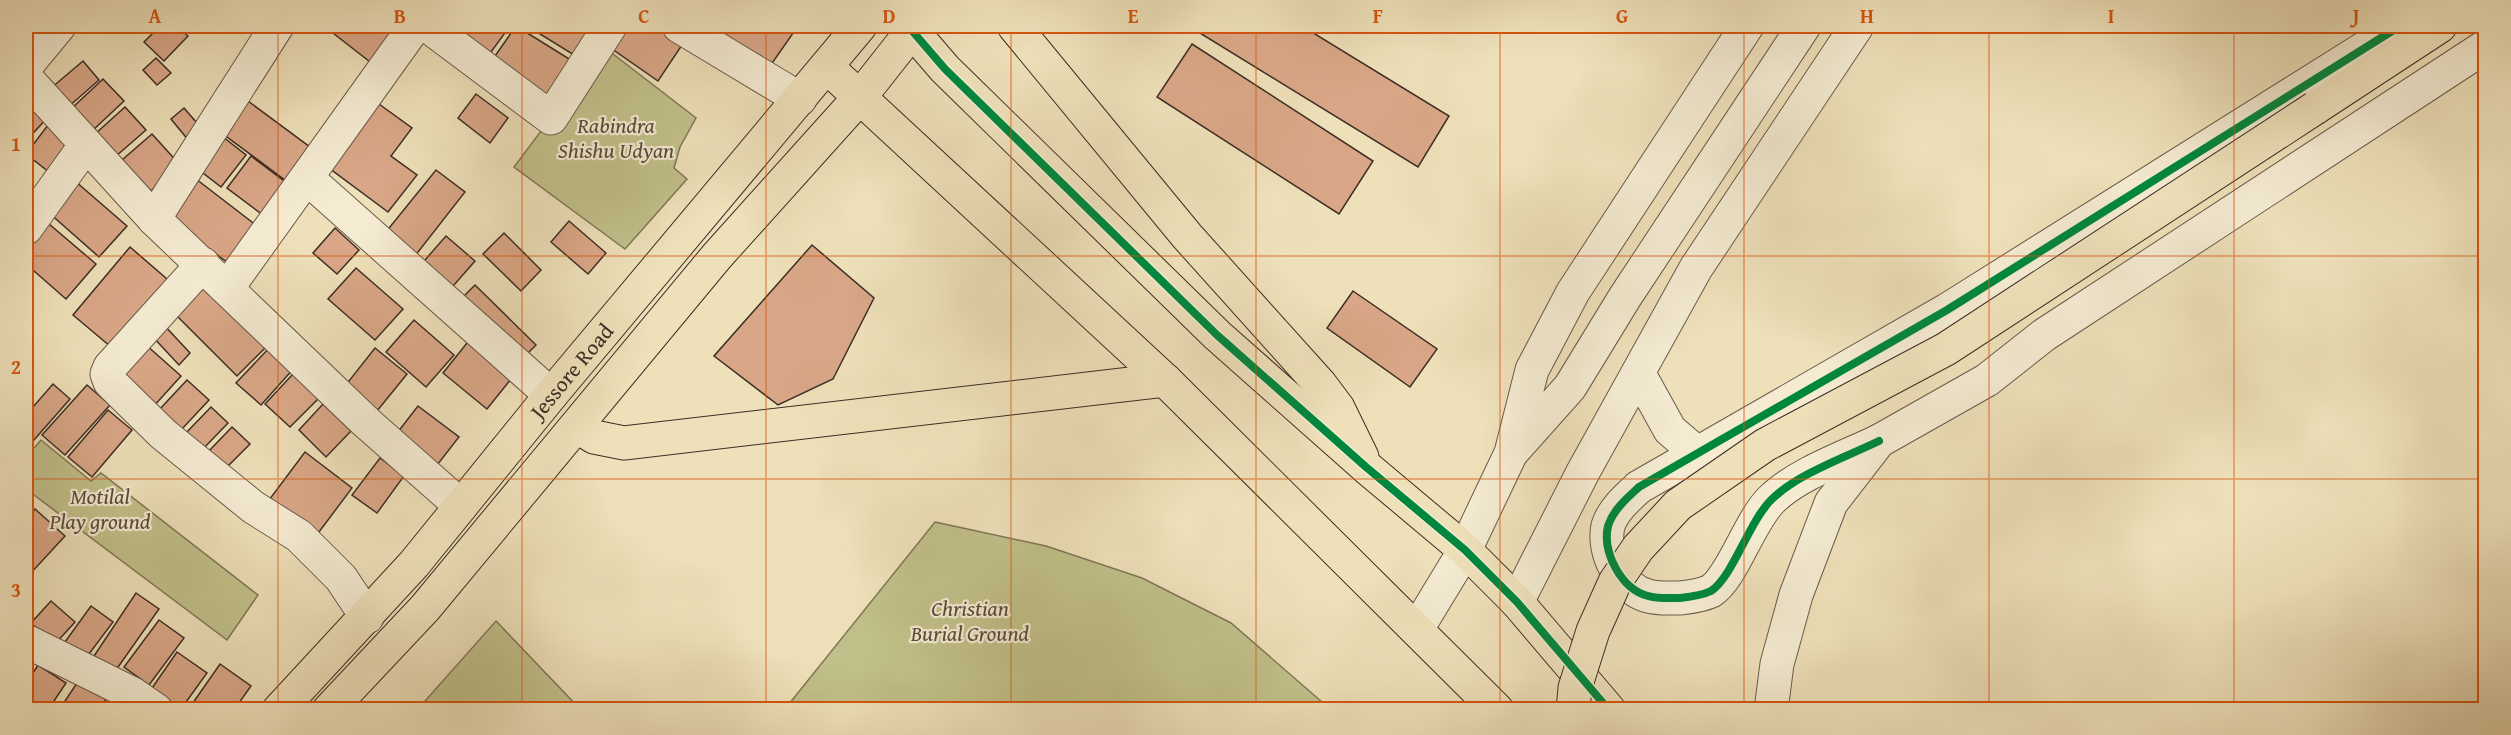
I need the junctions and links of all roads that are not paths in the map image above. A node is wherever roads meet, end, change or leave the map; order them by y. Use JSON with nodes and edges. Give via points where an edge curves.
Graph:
{"nodes":[{"id":1,"x":59,"y":26,"type":"edge"},
{"id":2,"x":277,"y":26,"type":"edge"},
{"id":3,"x":415,"y":26,"type":"edge"},
{"id":4,"x":428,"y":26,"type":"edge"},
{"id":5,"x":610,"y":26,"type":"edge"},
{"id":6,"x":679,"y":26,"type":"edge"},
{"id":7,"x":860,"y":26,"type":"edge"},
{"id":8,"x":1014,"y":26,"type":"edge"},
{"id":9,"x":1747,"y":26,"type":"edge"},
{"id":10,"x":1804,"y":26,"type":"edge"},
{"id":11,"x":1857,"y":26,"type":"edge"},
{"id":12,"x":2400,"y":26,"type":"edge"},
{"id":13,"x":2440,"y":26,"type":"edge"},
{"id":14,"x":912,"y":27,"type":"edge"},
{"id":15,"x":2486,"y":46,"type":"edge"},
{"id":16,"x":26,"y":66,"type":"edge"},
{"id":17,"x":827,"y":67,"type":"junction"},
{"id":18,"x":26,"y":78,"type":"edge"},
{"id":19,"x":860,"y":97,"type":"junction"},
{"id":20,"x":800,"y":99,"type":"junction"},
{"id":21,"x":85,"y":146,"type":"junction"},
{"id":22,"x":307,"y":178,"type":"junction"},
{"id":23,"x":154,"y":219,"type":"junction"},
{"id":24,"x":26,"y":228,"type":"edge"},
{"id":25,"x":203,"y":264,"type":"junction"},
{"id":26,"x":228,"y":287,"type":"junction"},
{"id":27,"x":1639,"y":375,"type":"junction"},
{"id":28,"x":1165,"y":380,"type":"junction"},
{"id":29,"x":550,"y":395,"type":"junction"},
{"id":30,"x":577,"y":426,"type":"junction"},
{"id":31,"x":1880,"y":441,"type":"junction"},
{"id":32,"x":1511,"y":453,"type":"junction"},
{"id":33,"x":1697,"y":453,"type":"junction"},
{"id":34,"x":1365,"y":467,"type":"junction"},
{"id":35,"x":461,"y":506,"type":"junction"},
{"id":36,"x":1465,"y":550,"type":"junction"},
{"id":37,"x":1516,"y":602,"type":"junction"},
{"id":38,"x":367,"y":617,"type":"junction"},
{"id":39,"x":1417,"y":629,"type":"junction"},
{"id":40,"x":26,"y":641,"type":"edge"},
{"id":41,"x":156,"y":710,"type":"edge"},
{"id":42,"x":279,"y":710,"type":"edge"},
{"id":43,"x":329,"y":710,"type":"edge"},
{"id":44,"x":1497,"y":710,"type":"edge"},
{"id":45,"x":1573,"y":710,"type":"edge"},
{"id":46,"x":1609,"y":710,"type":"edge"},
{"id":47,"x":1771,"y":710,"type":"edge"}],
"edges":[{"from":1,"to":16,"type":"street"},
{"from":2,"to":23,"type":"street"},
{"from":3,"to":22,"type":"street"},
{"from":4,"to":5,"type":"street","via":[[550,118]]},
{"from":6,"to":20,"type":"street"},
{"from":7,"to":17,"type":"main road","name":"Jessore Road"},
{"from":8,"to":34,"type":"main road","via":[[1187,236],[1320,384],[1353,435]]},
{"from":9,"to":32,"type":"street","via":[[1573,292],[1532,370]]},
{"from":10,"to":32,"type":"street","via":[[1570,387]]},
{"from":11,"to":27,"type":"street","via":[[1696,268]]},
{"from":12,"to":33,"type":"street","via":[[1947,310]]},
{"from":13,"to":45,"type":"main road","bridge":true,"via":[[1946,349],[1764,445],[1678,505],[1638,548],[1615,582],[1593,631],[1575,688]]},
{"from":14,"to":19,"type":"main road","name":"Jessore Road"},
{"from":14,"to":34,"type":"main road","via":[[945,69],[1082,204],[1217,335]]},
{"from":15,"to":31,"type":"street","via":[[2044,335],[1987,380]]},
{"from":17,"to":19,"type":"main road"},
{"from":17,"to":20,"type":"main road","name":"Jessore Road"},
{"from":18,"to":21,"type":"street"},
{"from":19,"to":28,"type":"main road"},
{"from":19,"to":30,"type":"main road","name":"Jessore Road","via":[[717,256]]},
{"from":20,"to":29,"type":"main road","name":"Jessore Road"},
{"from":21,"to":23,"type":"street"},
{"from":21,"to":24,"type":"street"},
{"from":22,"to":26,"type":"street"},
{"from":22,"to":29,"type":"street"},
{"from":23,"to":25,"type":"street"},
{"from":25,"to":26,"type":"street"},
{"from":25,"to":38,"type":"street","via":[[110,367],[110,382],[163,434],[253,507],[299,536],[341,578]]},
{"from":26,"to":35,"type":"street","via":[[367,423]]},
{"from":27,"to":33,"type":"street","via":[[1670,430]]},
{"from":27,"to":37,"type":"street","via":[[1583,472]]},
{"from":28,"to":30,"type":"main road","via":[[624,443],[594,437]]},
{"from":28,"to":39,"type":"main road"},
{"from":29,"to":35,"type":"main road","name":"Jessore Road"},
{"from":30,"to":43,"type":"main road","name":"Jessore Road","via":[[425,608]]},
{"from":31,"to":33,"type":"street","via":[[1791,484],[1772,499],[1746,535],[1725,577],[1711,591],[1687,598],[1646,596],[1627,584],[1612,560],[1607,543],[1609,525],[1621,502],[1639,487]]},
{"from":31,"to":47,"type":"street","via":[[1831,503],[1818,535],[1777,664]]},
{"from":32,"to":36,"type":"street"},
{"from":34,"to":36,"type":"main road"},
{"from":35,"to":38,"type":"main road","name":"Jessore Road"},
{"from":36,"to":37,"type":"main road"},
{"from":36,"to":39,"type":"street"},
{"from":37,"to":46,"type":"main road"},
{"from":38,"to":42,"type":"main road","name":"Jessore Road"},
{"from":39,"to":44,"type":"main road"},
{"from":40,"to":41,"type":"street","via":[[133,694]]}]}
